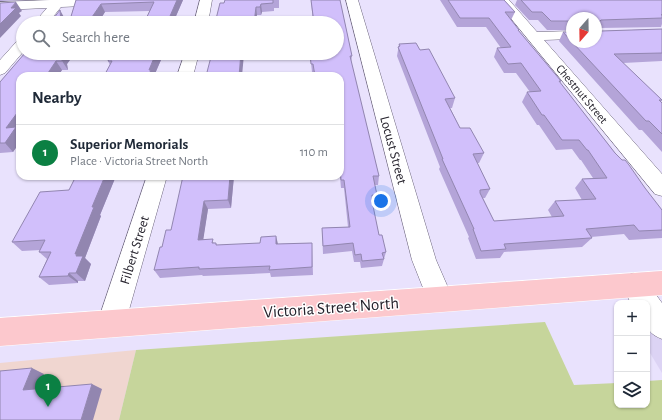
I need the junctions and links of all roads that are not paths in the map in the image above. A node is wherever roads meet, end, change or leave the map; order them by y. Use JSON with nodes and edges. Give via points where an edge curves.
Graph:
{"nodes":[{"id":1,"x":131,"y":0,"type":"edge"},
{"id":2,"x":206,"y":0,"type":"edge"},
{"id":3,"x":352,"y":0,"type":"edge"},
{"id":4,"x":502,"y":0,"type":"edge"},
{"id":5,"x":59,"y":2,"type":"edge"},
{"id":6,"x":0,"y":6,"type":"edge"},
{"id":7,"x":47,"y":16,"type":"edge"},
{"id":8,"x":203,"y":16,"type":"edge"},
{"id":9,"x":566,"y":35,"type":"edge"},
{"id":10,"x":534,"y":36,"type":"junction"},
{"id":11,"x":16,"y":51,"type":"edge"},
{"id":12,"x":190,"y":60,"type":"edge"},
{"id":13,"x":0,"y":70,"type":"edge"},
{"id":14,"x":187,"y":72,"type":"edge"},
{"id":15,"x":156,"y":180,"type":"edge"},
{"id":16,"x":662,"y":188,"type":"edge"},
{"id":17,"x":662,"y":283,"type":"edge"},
{"id":18,"x":634,"y":285,"type":"junction"},
{"id":19,"x":440,"y":299,"type":"junction"},
{"id":20,"x":111,"y":324,"type":"junction"},
{"id":21,"x":662,"y":326,"type":"edge"},
{"id":22,"x":0,"y":332,"type":"edge"}],
"edges":[{"from":1,"to":5,"type":"street"},
{"from":2,"to":8,"type":"street"},
{"from":3,"to":19,"type":"street","name":"Locust Street","via":[[425,264]]},
{"from":4,"to":10,"type":"street","name":"Chestnut Street"},
{"from":5,"to":6,"type":"street"},
{"from":5,"to":7,"type":"street"},
{"from":9,"to":10,"type":"street"},
{"from":10,"to":16,"type":"street","name":"Chestnut Street"},
{"from":11,"to":13,"type":"street"},
{"from":12,"to":14,"type":"street"},
{"from":15,"to":20,"type":"street","name":"Filbert Street"},
{"from":17,"to":18,"type":"main road","name":"Victoria Street North"},
{"from":18,"to":19,"type":"main road","name":"Victoria Street North"},
{"from":18,"to":21,"type":"street"},
{"from":19,"to":20,"type":"main road","name":"Victoria Street North"},
{"from":20,"to":22,"type":"main road","name":"Victoria Street North"}]}
